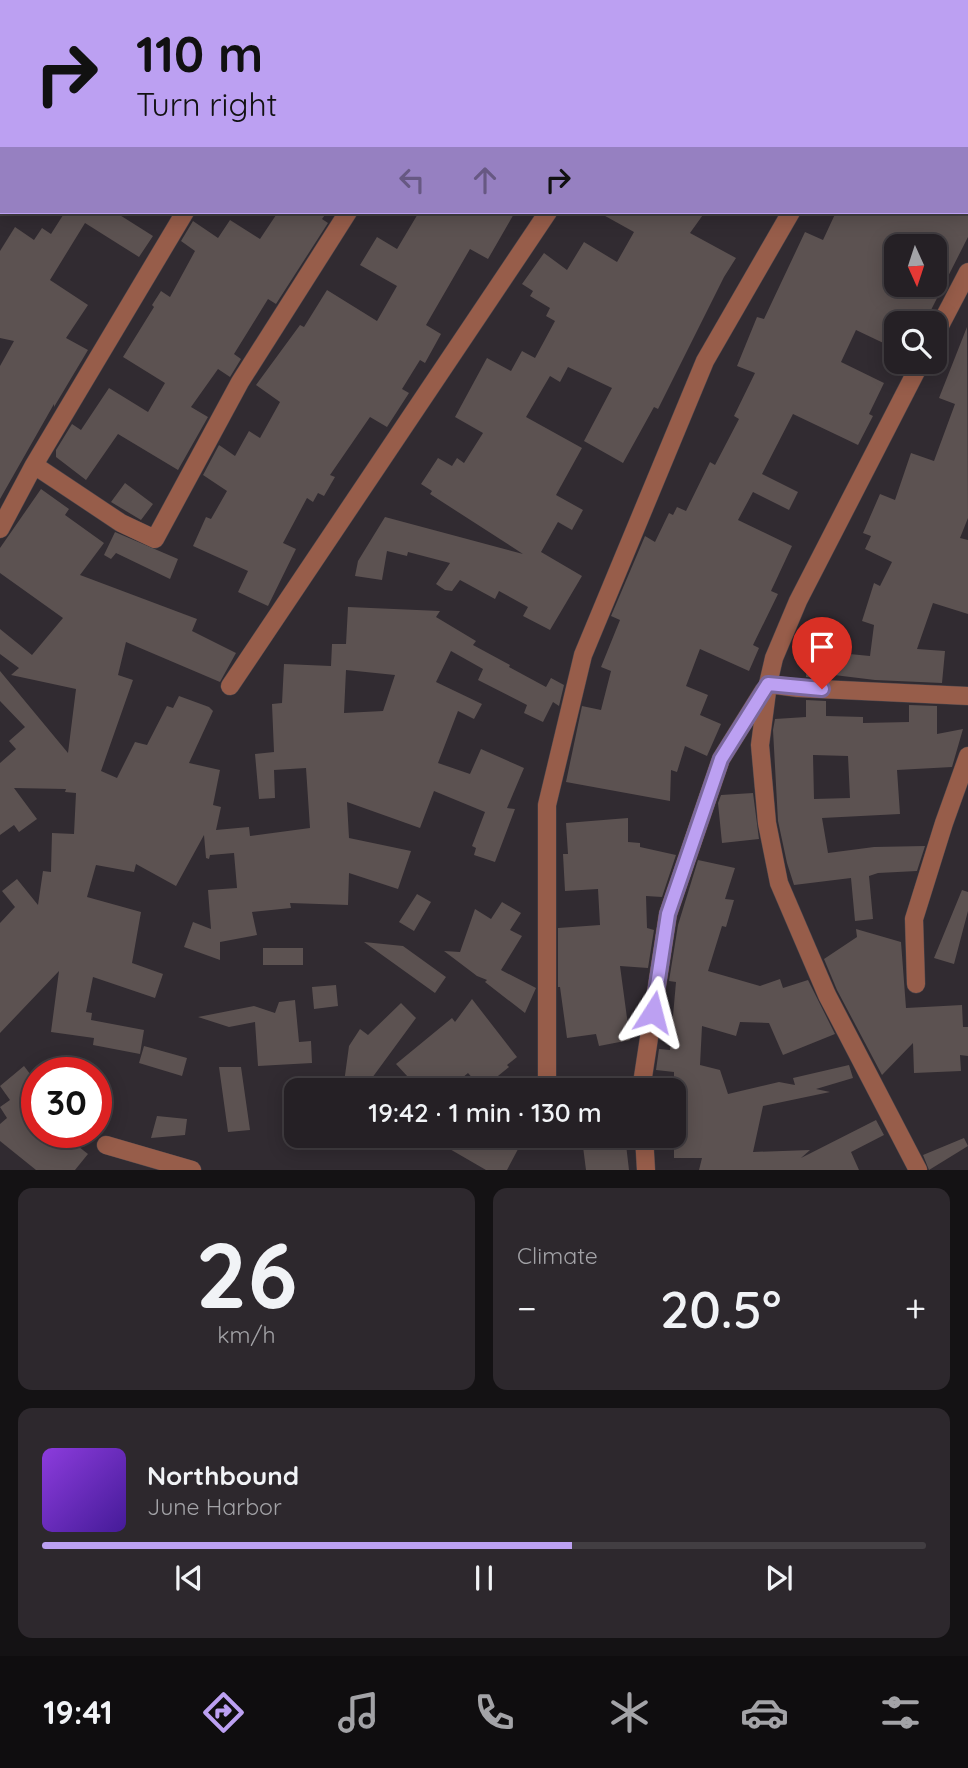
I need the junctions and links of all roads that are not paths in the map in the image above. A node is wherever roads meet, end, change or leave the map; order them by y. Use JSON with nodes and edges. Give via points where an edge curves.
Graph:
{"nodes":[{"id":1,"x":184,"y":214,"type":"edge"},
{"id":2,"x":347,"y":214,"type":"edge"},
{"id":3,"x":547,"y":214,"type":"edge"},
{"id":4,"x":790,"y":214,"type":"edge"},
{"id":5,"x":968,"y":272,"type":"edge"},
{"id":6,"x":947,"y":312,"type":"edge"},
{"id":7,"x":915,"y":374,"type":"edge"},
{"id":8,"x":34,"y":465,"type":"junction"},
{"id":9,"x":0,"y":529,"type":"edge"},
{"id":10,"x":768,"y":684,"type":"junction"},
{"id":11,"x":230,"y":686,"type":"dead end"},
{"id":12,"x":968,"y":696,"type":"edge"},
{"id":13,"x":968,"y":756,"type":"edge"},
{"id":14,"x":916,"y":984,"type":"dead end"},
{"id":15,"x":547,"y":1078,"type":"edge"},
{"id":16,"x":643,"y":1078,"type":"edge"},
{"id":17,"x":112,"y":1147,"type":"edge"},
{"id":18,"x":645,"y":1148,"type":"edge"},
{"id":19,"x":192,"y":1170,"type":"edge"},
{"id":20,"x":646,"y":1170,"type":"edge"},
{"id":21,"x":918,"y":1170,"type":"edge"}],
"edges":[{"from":1,"to":8,"type":"street"},
{"from":2,"to":8,"type":"street","via":[[240,382],[155,539],[121,523]]},
{"from":3,"to":11,"type":"street"},
{"from":4,"to":15,"type":"street","via":[[705,361],[583,655],[547,806]]},
{"from":5,"to":6,"type":"street"},
{"from":7,"to":10,"type":"street","via":[[797,601]]},
{"from":8,"to":9,"type":"street"},
{"from":10,"to":12,"type":"street"},
{"from":10,"to":16,"type":"street","via":[[721,759],[668,914]]},
{"from":10,"to":21,"type":"street","via":[[761,745],[767,823],[779,883],[827,995]]},
{"from":13,"to":14,"type":"street","via":[[915,919]]},
{"from":17,"to":19,"type":"street"},
{"from":18,"to":20,"type":"street"}]}
